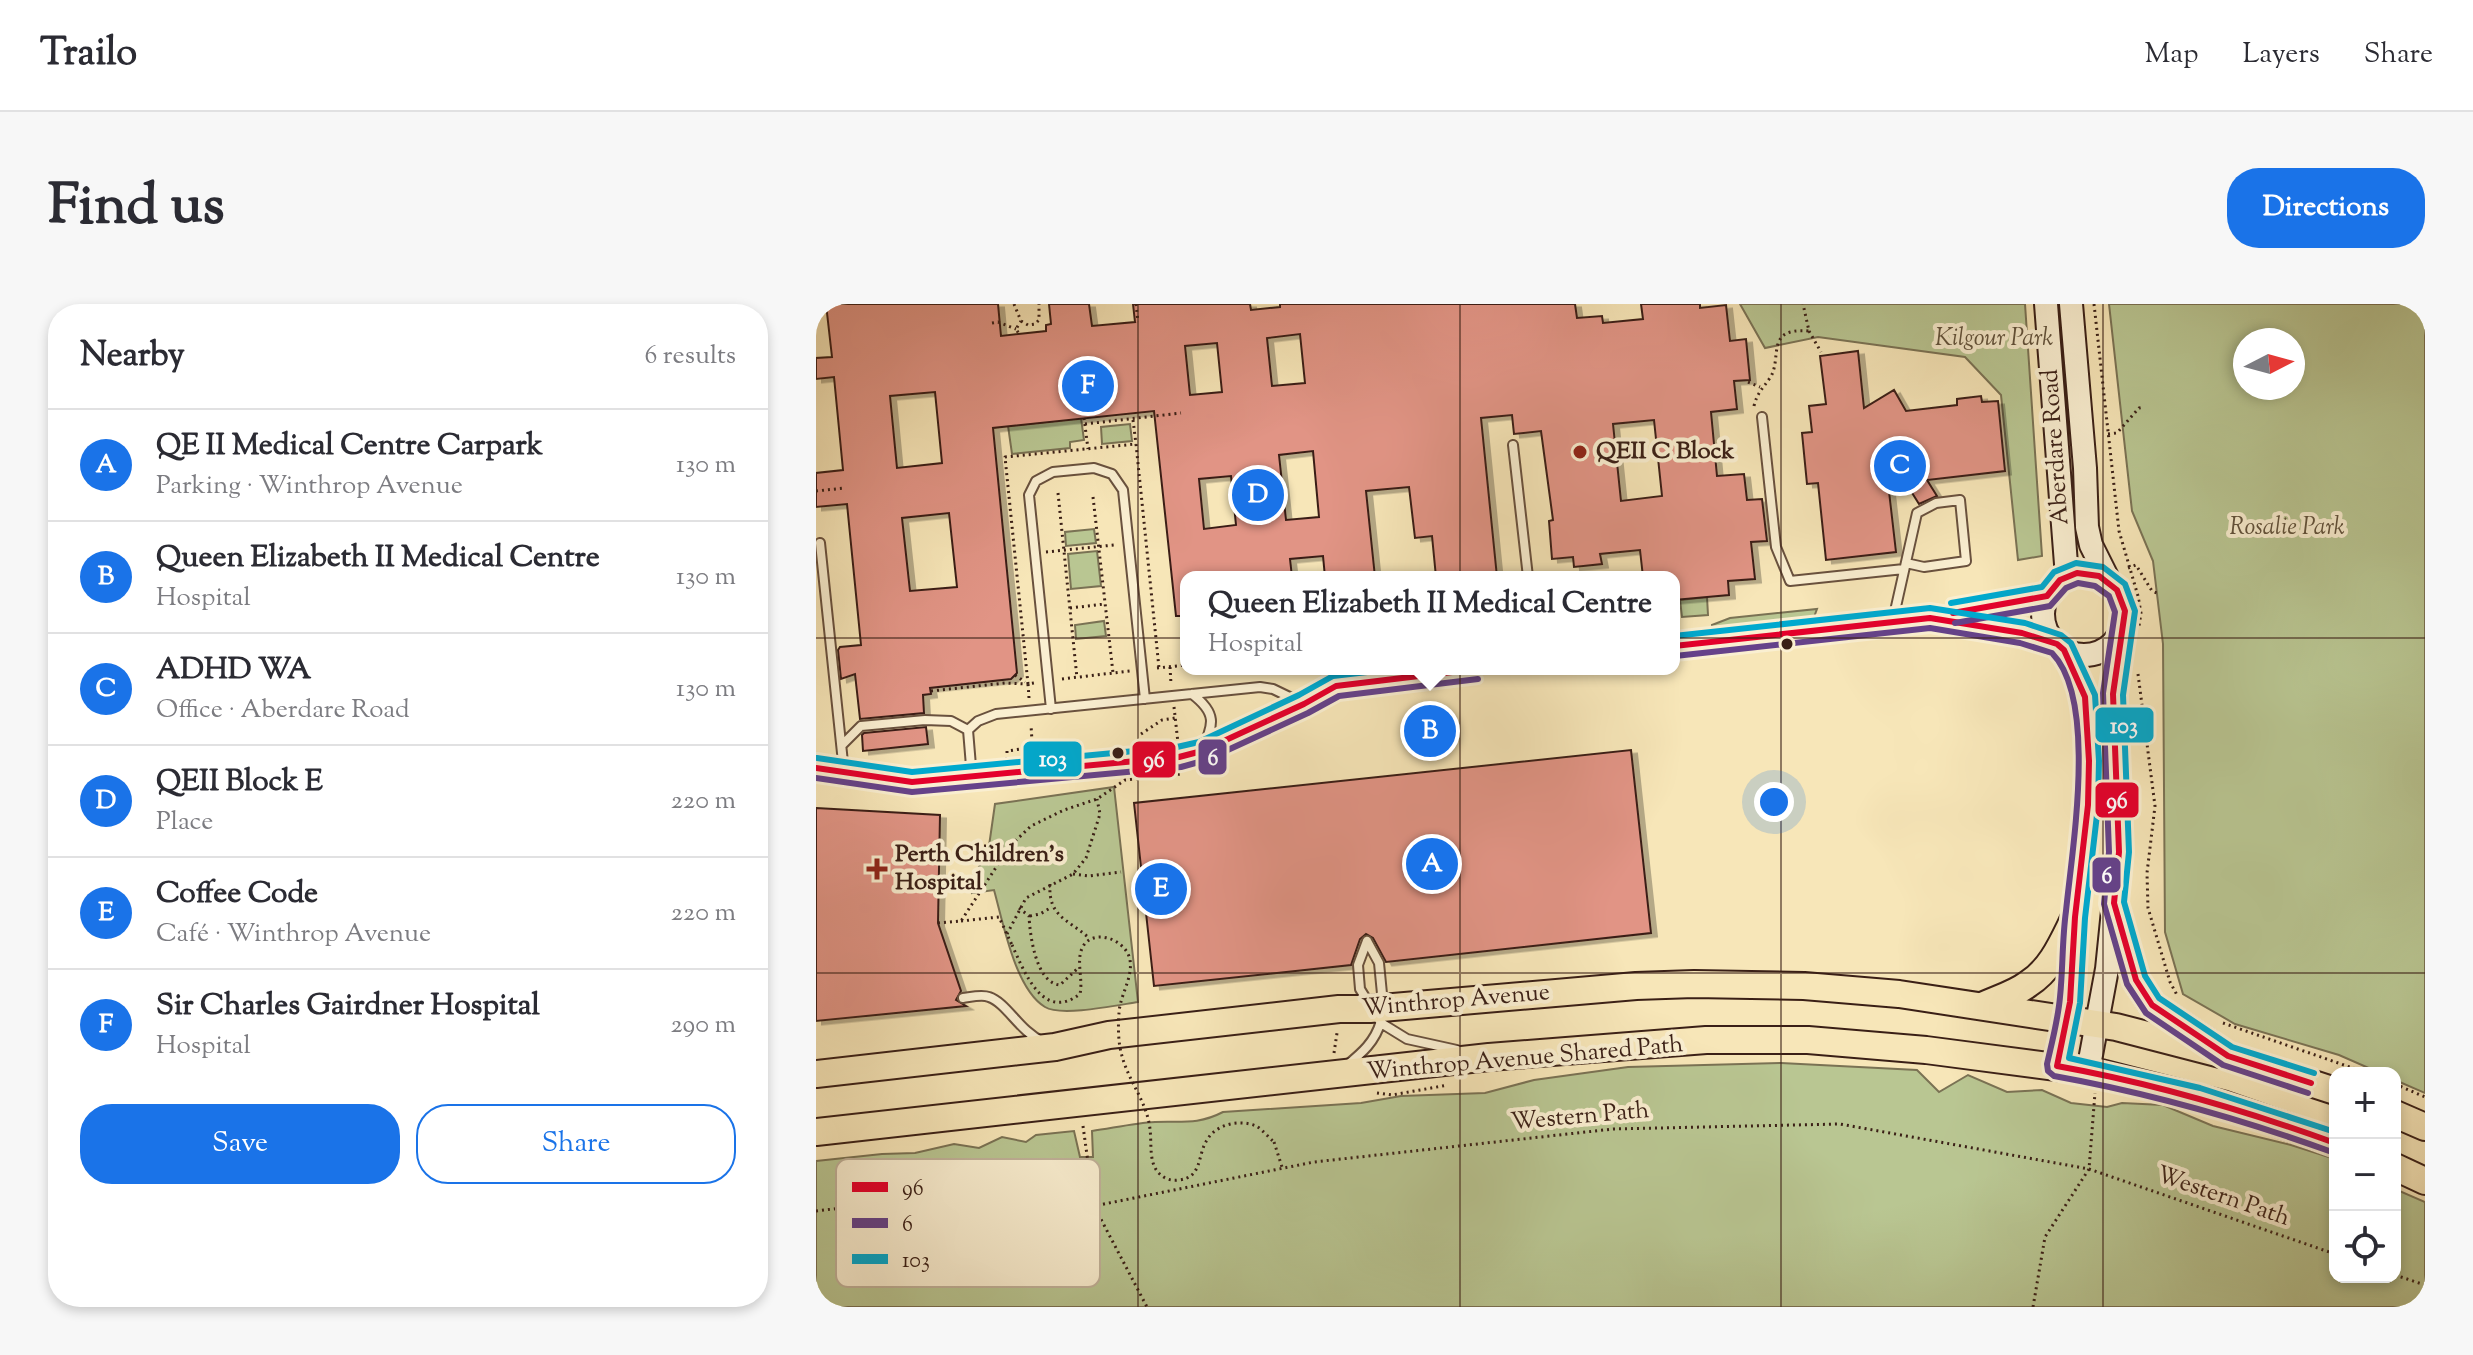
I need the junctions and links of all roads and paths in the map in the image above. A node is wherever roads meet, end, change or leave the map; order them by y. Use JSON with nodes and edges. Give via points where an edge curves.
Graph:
{"nodes":[{"id":1,"x":1014,"y":304,"type":"edge"},
{"id":2,"x":1039,"y":304,"type":"edge"},
{"id":3,"x":1136,"y":304,"type":"edge"},
{"id":4,"x":1803,"y":304,"type":"edge"},
{"id":5,"x":2046,"y":304,"type":"edge"},
{"id":6,"x":2071,"y":304,"type":"edge"},
{"id":7,"x":1021,"y":321,"type":"junction"},
{"id":8,"x":1138,"y":322,"type":"dead end"},
{"id":9,"x":992,"y":323,"type":"dead end"},
{"id":10,"x":1016,"y":329,"type":"junction"},
{"id":11,"x":1809,"y":331,"type":"junction"},
{"id":12,"x":1019,"y":334,"type":"dead end"},
{"id":13,"x":1821,"y":352,"type":"dead end"},
{"id":14,"x":1748,"y":382,"type":"dead end"},
{"id":15,"x":1760,"y":387,"type":"junction"},
{"id":16,"x":1754,"y":407,"type":"dead end"},
{"id":17,"x":2144,"y":407,"type":"dead end"},
{"id":18,"x":1181,"y":413,"type":"dead end"},
{"id":19,"x":1762,"y":417,"type":"dead end"},
{"id":20,"x":1084,"y":418,"type":"dead end"},
{"id":21,"x":1133,"y":418,"type":"junction"},
{"id":22,"x":1085,"y":424,"type":"junction"},
{"id":23,"x":2108,"y":434,"type":"dead end"},
{"id":24,"x":1136,"y":444,"type":"junction"},
{"id":25,"x":1513,"y":445,"type":"dead end"},
{"id":26,"x":1088,"y":449,"type":"junction"},
{"id":27,"x":845,"y":488,"type":"dead end"},
{"id":28,"x":816,"y":491,"type":"edge"},
{"id":29,"x":1058,"y":493,"type":"dead end"},
{"id":30,"x":1093,"y":497,"type":"dead end"},
{"id":31,"x":1146,"y":542,"type":"junction"},
{"id":32,"x":820,"y":543,"type":"dead end"},
{"id":33,"x":1128,"y":544,"type":"junction"},
{"id":34,"x":1099,"y":547,"type":"junction"},
{"id":35,"x":1064,"y":551,"type":"junction"},
{"id":36,"x":1035,"y":554,"type":"junction"},
{"id":37,"x":1015,"y":556,"type":"junction"},
{"id":38,"x":1905,"y":566,"type":"junction"},
{"id":39,"x":2128,"y":568,"type":"dead end"},
{"id":40,"x":1527,"y":571,"type":"edge"},
{"id":41,"x":2067,"y":577,"type":"junction"},
{"id":42,"x":2109,"y":581,"type":"junction"},
{"id":43,"x":2159,"y":594,"type":"dead end"},
{"id":44,"x":2047,"y":596,"type":"junction"},
{"id":45,"x":1105,"y":604,"type":"junction"},
{"id":46,"x":1070,"y":608,"type":"junction"},
{"id":47,"x":1930,"y":618,"type":"junction"},
{"id":48,"x":1893,"y":620,"type":"junction"},
{"id":49,"x":2120,"y":634,"type":"junction"},
{"id":50,"x":1680,"y":645,"type":"edge"},
{"id":51,"x":2060,"y":647,"type":"junction"},
{"id":52,"x":1159,"y":668,"type":"dead end"},
{"id":53,"x":1113,"y":673,"type":"dead end"},
{"id":54,"x":1015,"y":675,"type":"dead end"},
{"id":55,"x":1427,"y":675,"type":"edge"},
{"id":56,"x":1077,"y":678,"type":"dead end"},
{"id":57,"x":1028,"y":684,"type":"junction"},
{"id":58,"x":931,"y":691,"type":"dead end"},
{"id":59,"x":1191,"y":694,"type":"junction"},
{"id":60,"x":1145,"y":699,"type":"junction"},
{"id":61,"x":1304,"y":704,"type":"junction"},
{"id":62,"x":1051,"y":709,"type":"junction"},
{"id":63,"x":1175,"y":718,"type":"dead end"},
{"id":64,"x":968,"y":730,"type":"junction"},
{"id":65,"x":1141,"y":734,"type":"dead end"},
{"id":66,"x":842,"y":745,"type":"junction"},
{"id":67,"x":1202,"y":751,"type":"junction"},
{"id":68,"x":816,"y":768,"type":"edge"},
{"id":69,"x":844,"y":772,"type":"junction"},
{"id":70,"x":1181,"y":774,"type":"dead end"},
{"id":71,"x":972,"y":778,"type":"junction"},
{"id":72,"x":1097,"y":799,"type":"junction"},
{"id":73,"x":984,"y":846,"type":"dead end"},
{"id":74,"x":1010,"y":846,"type":"junction"},
{"id":75,"x":1121,"y":872,"type":"dead end"},
{"id":76,"x":1073,"y":874,"type":"junction"},
{"id":77,"x":1050,"y":884,"type":"junction"},
{"id":78,"x":2114,"y":903,"type":"junction"},
{"id":79,"x":1052,"y":907,"type":"junction"},
{"id":80,"x":1019,"y":908,"type":"junction"},
{"id":81,"x":1029,"y":916,"type":"junction"},
{"id":82,"x":2075,"y":917,"type":"junction"},
{"id":83,"x":961,"y":921,"type":"junction"},
{"id":84,"x":938,"y":923,"type":"dead end"},
{"id":85,"x":1007,"y":934,"type":"junction"},
{"id":86,"x":1088,"y":937,"type":"dead end"},
{"id":87,"x":1077,"y":969,"type":"dead end"},
{"id":88,"x":2170,"y":982,"type":"dead end"},
{"id":89,"x":963,"y":998,"type":"dead end"},
{"id":90,"x":2182,"y":1004,"type":"dead end"},
{"id":91,"x":1982,"y":1006,"type":"junction"},
{"id":92,"x":1374,"y":1007,"type":"junction"},
{"id":93,"x":1338,"y":1017,"type":"junction"},
{"id":94,"x":2067,"y":1020,"type":"junction"},
{"id":95,"x":2219,"y":1022,"type":"dead end"},
{"id":96,"x":2097,"y":1025,"type":"junction"},
{"id":97,"x":1055,"y":1047,"type":"junction"},
{"id":98,"x":2228,"y":1056,"type":"junction"},
{"id":99,"x":1489,"y":1057,"type":"junction"},
{"id":100,"x":1335,"y":1065,"type":"junction"},
{"id":101,"x":2057,"y":1066,"type":"junction"},
{"id":102,"x":2350,"y":1067,"type":"edge"},
{"id":103,"x":816,"y":1074,"type":"edge"},
{"id":104,"x":1457,"y":1082,"type":"dead end"},
{"id":105,"x":2092,"y":1082,"type":"junction"},
{"id":106,"x":2401,"y":1087,"type":"edge"},
{"id":107,"x":2329,"y":1089,"type":"edge"},
{"id":108,"x":1368,"y":1092,"type":"dead end"},
{"id":109,"x":2425,"y":1097,"type":"edge"},
{"id":110,"x":1080,"y":1102,"type":"junction"},
{"id":111,"x":1158,"y":1113,"type":"dead end"},
{"id":112,"x":1143,"y":1115,"type":"dead end"},
{"id":113,"x":2401,"y":1117,"type":"edge"},
{"id":114,"x":2425,"y":1127,"type":"edge"},
{"id":115,"x":816,"y":1132,"type":"edge"},
{"id":116,"x":2329,"y":1141,"type":"edge"},
{"id":117,"x":1088,"y":1159,"type":"edge"},
{"id":118,"x":1282,"y":1167,"type":"junction"},
{"id":119,"x":2089,"y":1169,"type":"junction"},
{"id":120,"x":2401,"y":1170,"type":"edge"},
{"id":121,"x":2425,"y":1181,"type":"edge"},
{"id":122,"x":1100,"y":1205,"type":"edge"},
{"id":123,"x":836,"y":1209,"type":"edge"},
{"id":124,"x":816,"y":1211,"type":"edge"},
{"id":125,"x":1100,"y":1217,"type":"edge"},
{"id":126,"x":2329,"y":1252,"type":"edge"},
{"id":127,"x":2401,"y":1277,"type":"edge"},
{"id":128,"x":2425,"y":1285,"type":"edge"},
{"id":129,"x":1147,"y":1307,"type":"edge"},
{"id":130,"x":2033,"y":1307,"type":"edge"}],
"edges":[{"from":1,"to":7,"type":"path"},
{"from":2,"to":7,"type":"path","via":[[1035,324]]},
{"from":3,"to":8,"type":"path"},
{"from":4,"to":11,"type":"path"},
{"from":5,"to":41,"type":"main road","name":"Aberdare Road"},
{"from":6,"to":42,"type":"main road","name":"Aberdare Road","via":[[2087,527]]},
{"from":7,"to":10,"type":"path"},
{"from":9,"to":10,"type":"path"},
{"from":10,"to":12,"type":"path"},
{"from":11,"to":13,"type":"path"},
{"from":11,"to":15,"type":"path","via":[[1785,334],[1769,379]]},
{"from":14,"to":15,"type":"path"},
{"from":15,"to":16,"type":"path"},
{"from":17,"to":23,"type":"path","via":[[2117,433]]},
{"from":18,"to":21,"type":"path"},
{"from":19,"to":38,"type":"lane","via":[[1776,547],[1790,581]]},
{"from":20,"to":22,"type":"path"},
{"from":21,"to":22,"type":"path"},
{"from":21,"to":24,"type":"path"},
{"from":22,"to":26,"type":"path"},
{"from":24,"to":26,"type":"path"},
{"from":24,"to":31,"type":"path"},
{"from":25,"to":40,"type":"lane"},
{"from":26,"to":37,"type":"path","via":[[1005,457]]},
{"from":27,"to":28,"type":"path"},
{"from":29,"to":35,"type":"path"},
{"from":30,"to":34,"type":"path"},
{"from":31,"to":33,"type":"path"},
{"from":31,"to":52,"type":"path"},
{"from":32,"to":66,"type":"lane"},
{"from":33,"to":34,"type":"path"},
{"from":33,"to":36,"type":"lane","via":[[1123,490],[1112,474],[1094,468],[1053,472],[1036,481],[1029,495]]},
{"from":33,"to":60,"type":"lane"},
{"from":34,"to":35,"type":"path"},
{"from":34,"to":45,"type":"path"},
{"from":35,"to":36,"type":"path"},
{"from":35,"to":46,"type":"path"},
{"from":36,"to":37,"type":"path"},
{"from":36,"to":62,"type":"lane"},
{"from":37,"to":57,"type":"path"},
{"from":38,"to":38,"type":"lane","via":[[1917,513],[1936,503],[1960,500],[1966,561]]},
{"from":38,"to":48,"type":"lane"},
{"from":39,"to":43,"type":"path","via":[[2136,565]]},
{"from":41,"to":42,"type":"main road","via":[[2088,573]]},
{"from":41,"to":44,"type":"main road"},
{"from":42,"to":49,"type":"main road","via":[[2125,611]]},
{"from":44,"to":47,"type":"lane"},
{"from":44,"to":51,"type":"main road","via":[[2044,621]]},
{"from":45,"to":46,"type":"path"},
{"from":45,"to":53,"type":"path"},
{"from":46,"to":56,"type":"path"},
{"from":47,"to":48,"type":"lane"},
{"from":47,"to":51,"type":"lane","via":[[2022,633]]},
{"from":48,"to":50,"type":"lane"},
{"from":49,"to":51,"type":"main road","via":[[2101,651],[2077,654]]},
{"from":49,"to":78,"type":"main road","via":[[2113,694],[2119,840]]},
{"from":51,"to":82,"type":"main road","via":[[2085,697],[2088,726],[2088,805]]},
{"from":54,"to":57,"type":"path"},
{"from":55,"to":61,"type":"lane","via":[[1336,686]]},
{"from":57,"to":58,"type":"path"},
{"from":59,"to":60,"type":"lane"},
{"from":59,"to":61,"type":"lane","via":[[1260,687]]},
{"from":59,"to":67,"type":"lane","via":[[1212,718]]},
{"from":60,"to":62,"type":"lane"},
{"from":61,"to":67,"type":"lane"},
{"from":62,"to":64,"type":"lane","via":[[996,714]]},
{"from":63,"to":65,"type":"path"},
{"from":64,"to":66,"type":"lane","via":[[938,720],[861,726]]},
{"from":64,"to":71,"type":"lane"},
{"from":66,"to":69,"type":"lane"},
{"from":67,"to":71,"type":"lane"},
{"from":68,"to":69,"type":"lane"},
{"from":69,"to":71,"type":"lane","via":[[912,782]]},
{"from":70,"to":72,"type":"path","via":[[1125,780]]},
{"from":72,"to":74,"type":"path","via":[[1031,826]]},
{"from":72,"to":76,"type":"path","via":[[1100,814],[1086,858]]},
{"from":73,"to":74,"type":"path"},
{"from":74,"to":83,"type":"path"},
{"from":75,"to":76,"type":"path"},
{"from":76,"to":77,"type":"path"},
{"from":77,"to":79,"type":"path"},
{"from":77,"to":80,"type":"path"},
{"from":78,"to":96,"type":"main road"},
{"from":78,"to":98,"type":"main road","via":[[2136,980],[2152,1005]]},
{"from":79,"to":81,"type":"path"},
{"from":79,"to":86,"type":"path"},
{"from":80,"to":81,"type":"path"},
{"from":80,"to":85,"type":"path"},
{"from":81,"to":87,"type":"path","via":[[1030,943],[1047,979],[1060,985]]},
{"from":82,"to":91,"type":"main road","via":[[2040,975]]},
{"from":82,"to":94,"type":"main road"},
{"from":83,"to":84,"type":"path"},
{"from":83,"to":85,"type":"path","via":[[999,917]]},
{"from":85,"to":118,"type":"path","bridge":true,"via":[[1033,986],[1058,1003],[1080,994],[1081,949],[1088,941],[1103,937],[1125,947],[1130,971],[1119,1011],[1121,1054],[1147,1111],[1154,1166],[1162,1177],[1185,1179],[1197,1171],[1213,1132],[1239,1122],[1257,1126],[1274,1142]]},
{"from":88,"to":90,"type":"path"},
{"from":89,"to":97,"type":"lane","via":[[986,996],[1020,1027]]},
{"from":91,"to":92,"type":"main road","name":"Winthrop Avenue","via":[[1820,987],[1694,984]]},
{"from":91,"to":94,"type":"main road","name":"Winthrop Avenue"},
{"from":92,"to":92,"type":"lane","via":[[1358,965],[1367,941],[1379,963]]},
{"from":92,"to":93,"type":"main road","name":"Winthrop Avenue"},
{"from":92,"to":99,"type":"lane","via":[[1407,1039]]},
{"from":92,"to":100,"type":"lane","via":[[1366,1050]]},
{"from":93,"to":97,"type":"main road","name":"Winthrop Avenue","via":[[1109,1035]]},
{"from":93,"to":100,"type":"path"},
{"from":94,"to":96,"type":"main road","name":"Winthrop Avenue"},
{"from":94,"to":101,"type":"main road"},
{"from":95,"to":102,"type":"path"},
{"from":96,"to":98,"type":"main road","name":"Winthrop Avenue"},
{"from":96,"to":105,"type":"main road"},
{"from":97,"to":103,"type":"main road","name":"Winthrop Avenue"},
{"from":98,"to":107,"type":"main road"},
{"from":99,"to":100,"type":"main road"},
{"from":99,"to":101,"type":"main road","via":[[1706,1040],[1808,1040]]},
{"from":100,"to":110,"type":"main road"},
{"from":101,"to":105,"type":"main road"},
{"from":104,"to":108,"type":"path","name":"Winthrop Avenue Shared Path","via":[[1392,1095]]},
{"from":105,"to":116,"type":"main road","via":[[2222,1104]]},
{"from":105,"to":119,"type":"path"},
{"from":106,"to":109,"type":"path"},
{"from":110,"to":115,"type":"main road"},
{"from":110,"to":117,"type":"path"},
{"from":111,"to":112,"type":"path"},
{"from":113,"to":114,"type":"main road"},
{"from":118,"to":119,"type":"path","name":"Western Path","via":[[1613,1129],[1840,1124]]},
{"from":118,"to":122,"type":"path","name":"Western Path"},
{"from":119,"to":126,"type":"path","name":"Western Path"},
{"from":119,"to":130,"type":"path","via":[[2045,1237]]},
{"from":120,"to":121,"type":"main road"},
{"from":123,"to":124,"type":"path","name":"Western Path"},
{"from":125,"to":129,"type":"path"},
{"from":127,"to":128,"type":"path"}]}
